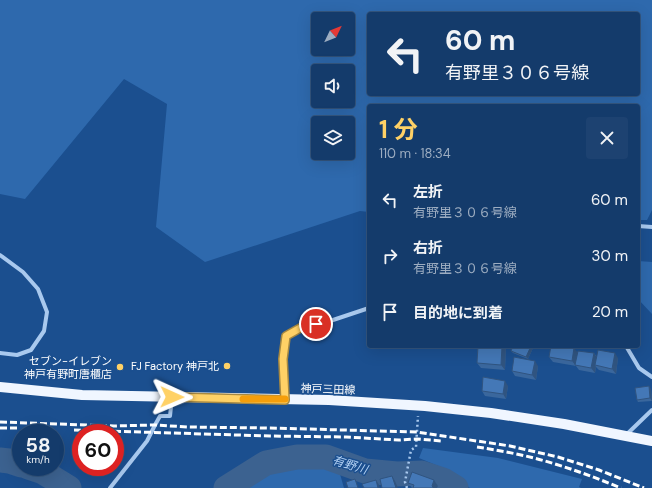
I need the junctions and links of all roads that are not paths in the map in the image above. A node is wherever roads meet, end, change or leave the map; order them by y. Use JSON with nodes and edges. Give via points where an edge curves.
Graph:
{"nodes":[{"id":1,"x":640,"y":226,"type":"edge"},
{"id":2,"x":652,"y":227,"type":"edge"},
{"id":3,"x":0,"y":255,"type":"edge"},
{"id":4,"x":367,"y":309,"type":"edge"},
{"id":5,"x":627,"y":348,"type":"edge"},
{"id":6,"x":0,"y":354,"type":"edge"},
{"id":7,"x":652,"y":377,"type":"edge"},
{"id":8,"x":0,"y":387,"type":"edge"},
{"id":9,"x":172,"y":397,"type":"junction"},
{"id":10,"x":285,"y":400,"type":"junction"},
{"id":11,"x":652,"y":410,"type":"edge"},
{"id":12,"x":626,"y":436,"type":"junction"},
{"id":13,"x":652,"y":441,"type":"edge"},
{"id":14,"x":110,"y":487,"type":"edge"}],
"edges":[{"from":1,"to":2,"type":"street"},
{"from":3,"to":6,"type":"street","via":[[23,272],[38,289],[47,312],[44,331],[31,350],[17,355]]},
{"from":4,"to":10,"type":"street","via":[[302,327],[286,336],[283,359]]},
{"from":5,"to":7,"type":"street","via":[[639,368]]},
{"from":8,"to":9,"type":"main road","name":"神戸三田線","via":[[82,395]]},
{"from":9,"to":10,"type":"main road","name":"神戸三田線"},
{"from":9,"to":14,"type":"street","via":[[170,416],[160,416],[147,441]]},
{"from":10,"to":12,"type":"main road","name":"神戸三田線","via":[[329,400],[491,413]]},
{"from":11,"to":12,"type":"street"},
{"from":12,"to":13,"type":"main road","name":"神戸三田線"}]}
